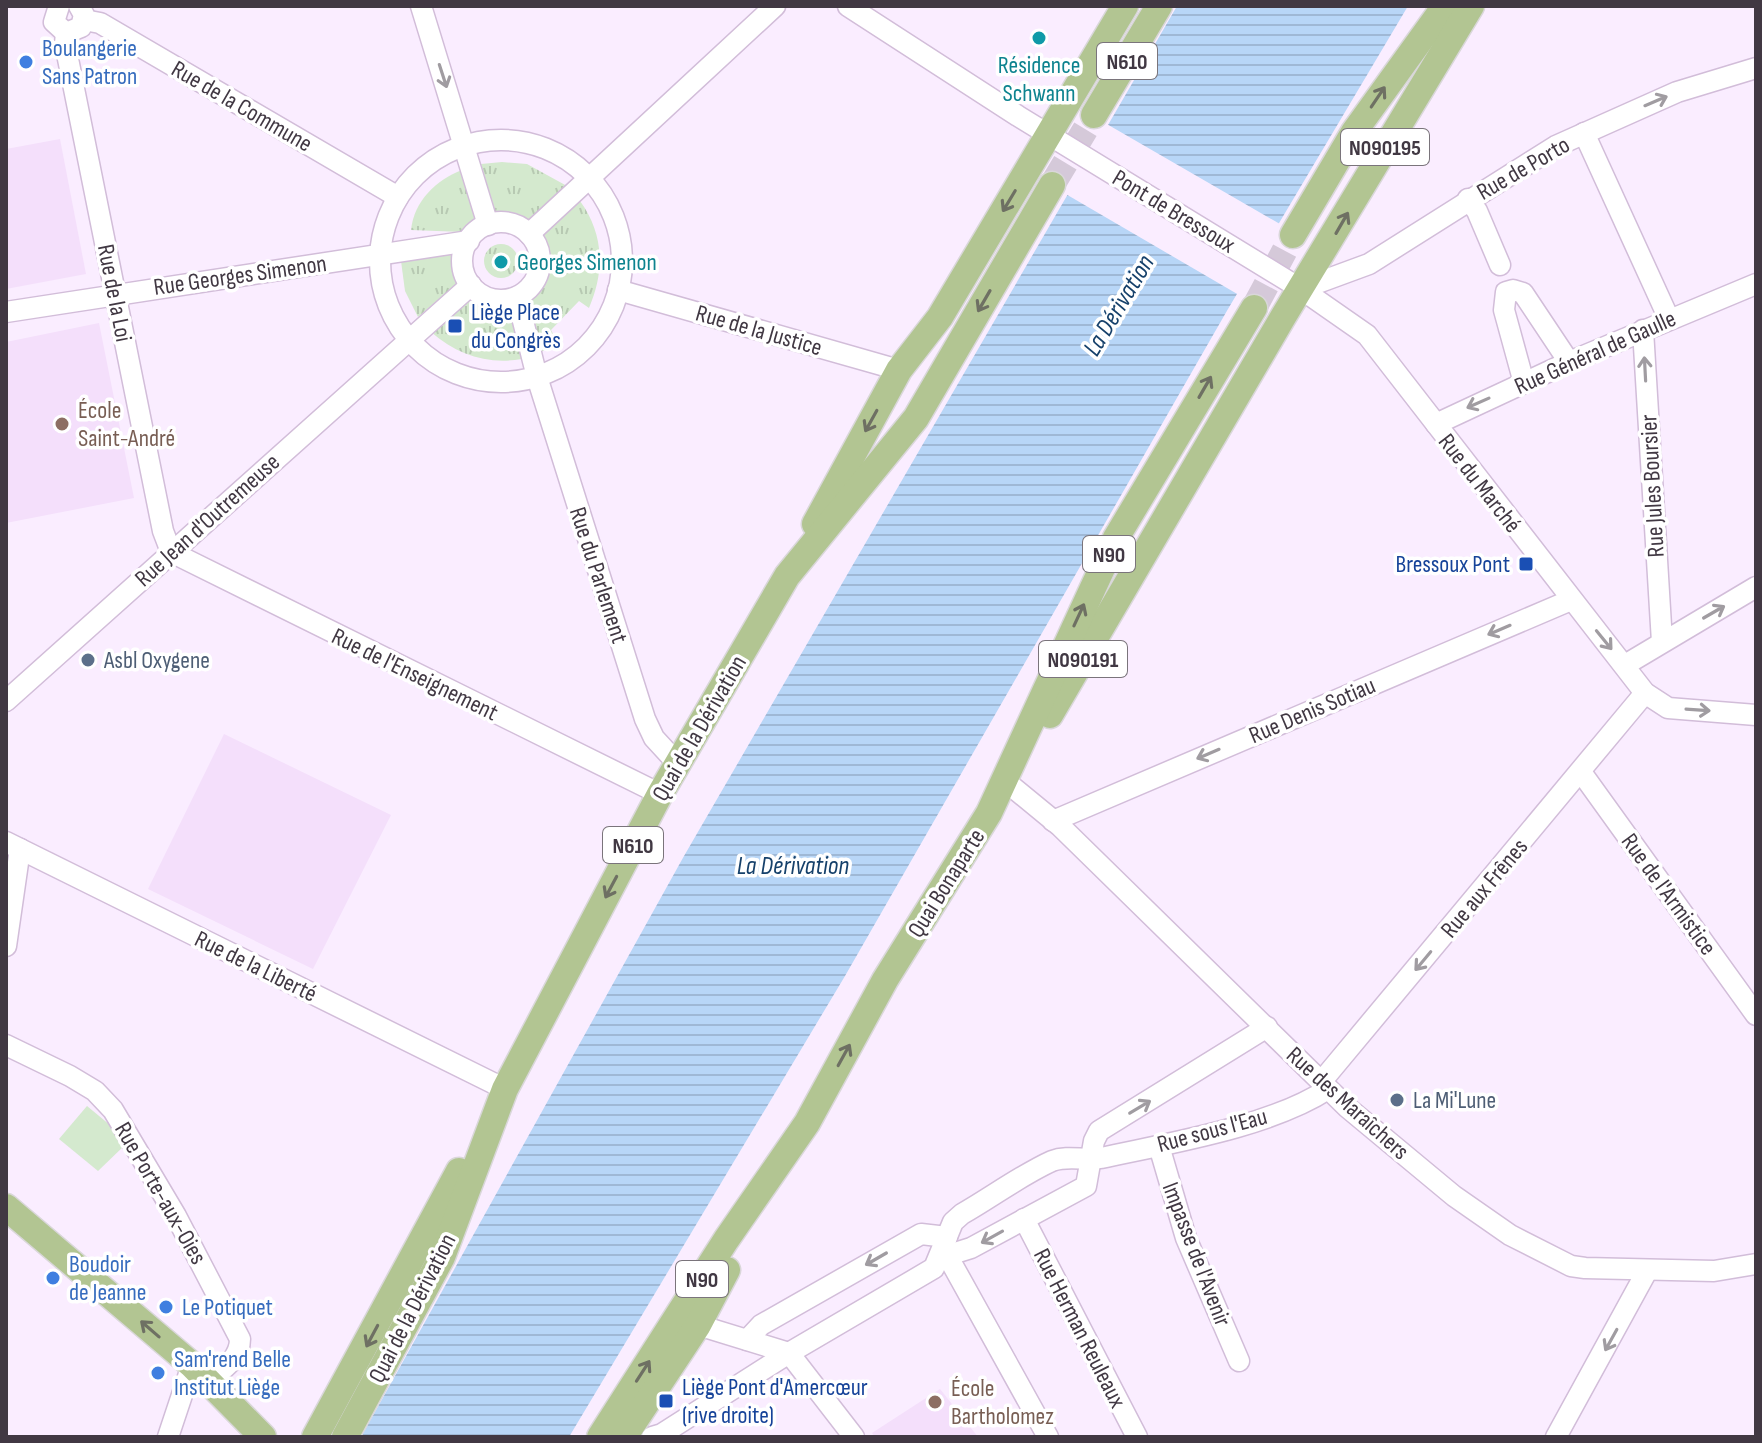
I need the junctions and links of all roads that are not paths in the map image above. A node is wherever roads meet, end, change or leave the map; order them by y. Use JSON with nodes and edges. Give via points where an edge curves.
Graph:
{"nodes":[{"id":1,"x":59,"y":6,"type":"edge"},
{"id":2,"x":421,"y":6,"type":"edge"},
{"id":3,"x":775,"y":6,"type":"edge"},
{"id":4,"x":848,"y":6,"type":"edge"},
{"id":5,"x":1125,"y":6,"type":"edge"},
{"id":6,"x":1159,"y":6,"type":"edge"},
{"id":7,"x":1445,"y":6,"type":"edge"},
{"id":8,"x":1471,"y":6,"type":"edge"},
{"id":9,"x":82,"y":13,"type":"edge"},
{"id":10,"x":66,"y":33,"type":"junction"},
{"id":11,"x":1756,"y":68,"type":"edge"},
{"id":12,"x":1094,"y":115,"type":"tunnel mouth"},
{"id":13,"x":1039,"y":129,"type":"junction"},
{"id":14,"x":1584,"y":133,"type":"junction"},
{"id":15,"x":465,"y":146,"type":"junction"},
{"id":16,"x":590,"y":179,"type":"junction"},
{"id":17,"x":1052,"y":185,"type":"tunnel mouth"},
{"id":18,"x":398,"y":197,"type":"junction"},
{"id":19,"x":1468,"y":199,"type":"junction"},
{"id":20,"x":488,"y":225,"type":"junction"},
{"id":21,"x":529,"y":234,"type":"junction"},
{"id":22,"x":1293,"y":235,"type":"tunnel mouth"},
{"id":23,"x":469,"y":241,"type":"junction"},
{"id":24,"x":380,"y":254,"type":"junction"},
{"id":25,"x":1500,"y":265,"type":"dead end"},
{"id":26,"x":1756,"y":284,"type":"edge"},
{"id":27,"x":471,"y":285,"type":"junction"},
{"id":28,"x":1301,"y":289,"type":"junction"},
{"id":29,"x":618,"y":290,"type":"junction"},
{"id":30,"x":114,"y":293,"type":"junction"},
{"id":31,"x":517,"y":297,"type":"junction"},
{"id":32,"x":1254,"y":308,"type":"tunnel mouth"},
{"id":33,"x":6,"y":312,"type":"edge"},
{"id":34,"x":1669,"y":319,"type":"junction"},
{"id":35,"x":1643,"y":330,"type":"junction"},
{"id":36,"x":408,"y":339,"type":"junction"},
{"id":37,"x":1569,"y":362,"type":"junction"},
{"id":38,"x":899,"y":370,"type":"junction"},
{"id":39,"x":537,"y":377,"type":"junction"},
{"id":40,"x":1524,"y":383,"type":"junction"},
{"id":41,"x":1436,"y":424,"type":"junction"},
{"id":42,"x":171,"y":552,"type":"junction"},
{"id":43,"x":787,"y":576,"type":"junction"},
{"id":44,"x":1756,"y":587,"type":"edge"},
{"id":45,"x":1571,"y":600,"type":"junction"},
{"id":46,"x":1662,"y":642,"type":"junction"},
{"id":47,"x":1625,"y":665,"type":"junction"},
{"id":48,"x":1645,"y":693,"type":"junction"},
{"id":49,"x":6,"y":701,"type":"edge"},
{"id":50,"x":1756,"y":715,"type":"edge"},
{"id":51,"x":678,"y":764,"type":"junction"},
{"id":52,"x":1581,"y":772,"type":"junction"},
{"id":53,"x":1010,"y":785,"type":"junction"},
{"id":54,"x":660,"y":794,"type":"junction"},
{"id":55,"x":989,"y":813,"type":"junction"},
{"id":56,"x":1053,"y":821,"type":"junction"},
{"id":57,"x":13,"y":846,"type":"edge"},
{"id":58,"x":6,"y":946,"type":"edge"},
{"id":59,"x":1756,"y":1015,"type":"edge"},
{"id":60,"x":1267,"y":1027,"type":"junction"},
{"id":61,"x":6,"y":1045,"type":"edge"},
{"id":62,"x":1324,"y":1085,"type":"junction"},
{"id":63,"x":505,"y":1089,"type":"junction"},
{"id":64,"x":492,"y":1121,"type":"junction"},
{"id":65,"x":807,"y":1123,"type":"junction"},
{"id":66,"x":1159,"y":1146,"type":"junction"},
{"id":67,"x":1092,"y":1159,"type":"junction"},
{"id":68,"x":6,"y":1207,"type":"edge"},
{"id":69,"x":1024,"y":1219,"type":"junction"},
{"id":70,"x":944,"y":1248,"type":"junction"},
{"id":71,"x":1756,"y":1264,"type":"edge"},
{"id":72,"x":1647,"y":1271,"type":"junction"},
{"id":73,"x":698,"y":1325,"type":"junction"},
{"id":74,"x":747,"y":1340,"type":"junction"},
{"id":75,"x":789,"y":1353,"type":"junction"},
{"id":76,"x":1239,"y":1361,"type":"dead end"},
{"id":77,"x":200,"y":1373,"type":"junction"},
{"id":78,"x":168,"y":1437,"type":"edge"},
{"id":79,"x":263,"y":1437,"type":"edge"},
{"id":80,"x":315,"y":1437,"type":"edge"},
{"id":81,"x":345,"y":1437,"type":"edge"},
{"id":82,"x":600,"y":1437,"type":"edge"},
{"id":83,"x":624,"y":1437,"type":"edge"},
{"id":84,"x":652,"y":1437,"type":"edge"},
{"id":85,"x":854,"y":1437,"type":"edge"},
{"id":86,"x":1048,"y":1437,"type":"edge"},
{"id":87,"x":1137,"y":1437,"type":"edge"},
{"id":88,"x":1556,"y":1437,"type":"edge"}],
"edges":[{"from":1,"to":10,"type":"street","name":"Rue de la Loi","via":[[54,22]]},
{"from":2,"to":15,"type":"street","one_way":true},
{"from":3,"to":16,"type":"street"},
{"from":4,"to":13,"type":"street","name":"Pont de Bressoux"},
{"from":5,"to":13,"type":"main road","number":"N610"},
{"from":6,"to":12,"type":"main road","number":"N610"},
{"from":22,"to":7,"type":"main road","one_way":true,"via":[[1354,132]]},
{"from":28,"to":8,"type":"main road","number":"N090195","one_way":true},
{"from":9,"to":10,"type":"street","via":[[77,31]]},
{"from":9,"to":18,"type":"street","name":"Rue de la Commune"},
{"from":10,"to":30,"type":"street","name":"Rue de la Loi"},
{"from":14,"to":11,"type":"street","name":"Rue de Porto","one_way":true,"via":[[1677,92]]},
{"from":13,"to":28,"type":"street","name":"Pont de Bressoux"},
{"from":13,"to":38,"type":"main road","number":"N610","one_way":true,"via":[[940,317]]},
{"from":14,"to":19,"type":"street","name":"Rue de Porto"},
{"from":14,"to":34,"type":"street"},
{"from":15,"to":16,"type":"street","via":[[503,140],[532,143],[572,161]]},
{"from":15,"to":18,"type":"street","via":[[431,162]]},
{"from":15,"to":20,"type":"street"},
{"from":16,"to":21,"type":"street"},
{"from":16,"to":29,"type":"street","via":[[617,226],[622,263]]},
{"from":17,"to":43,"type":"main road","name":"Quai de la Dérivation","number":"N610","one_way":true,"via":[[916,418]]},
{"from":18,"to":24,"type":"street"},
{"from":19,"to":25,"type":"street"},
{"from":19,"to":28,"type":"street","name":"Rue de Porto","via":[[1369,264]]},
{"from":20,"to":21,"type":"street","via":[[511,223]]},
{"from":20,"to":23,"type":"street"},
{"from":21,"to":31,"type":"street","via":[[540,265],[536,278]]},
{"from":23,"to":24,"type":"street","name":"Rue Georges Simenon"},
{"from":23,"to":27,"type":"street","via":[[463,261]]},
{"from":24,"to":30,"type":"street","name":"Rue Georges Simenon"},
{"from":24,"to":36,"type":"street","via":[[385,297]]},
{"from":26,"to":34,"type":"street","name":"Rue Général de Gaulle"},
{"from":27,"to":31,"type":"street","via":[[492,298]]},
{"from":27,"to":36,"type":"street","name":"Rue Jean d'Outremeuse"},
{"from":28,"to":41,"type":"street","name":"Rue du Marché","via":[[1367,335]]},
{"from":28,"to":53,"type":"main road","number":"N090191"},
{"from":29,"to":38,"type":"street","name":"Rue de la Justice"},
{"from":29,"to":39,"type":"street","via":[[608,318],[585,348]]},
{"from":30,"to":33,"type":"street","name":"Rue Georges Simenon"},
{"from":30,"to":42,"type":"street","name":"Rue de la Loi"},
{"from":31,"to":39,"type":"street","name":"Rue du Parlement"},
{"from":55,"to":32,"type":"main road","name":"Quai Bonaparte","number":"N90","one_way":true,"via":[[1116,538]]},
{"from":34,"to":35,"type":"street","name":"Rue Général de Gaulle"},
{"from":35,"to":37,"type":"street","name":"Rue Général de Gaulle"},
{"from":46,"to":35,"type":"street","name":"Rue Jules Boursier","one_way":true},
{"from":36,"to":39,"type":"street","via":[[428,358],[462,376],[499,382]]},
{"from":36,"to":42,"type":"street","name":"Rue Jean d'Outremeuse"},
{"from":37,"to":40,"type":"street","name":"Rue Général de Gaulle"},
{"from":37,"to":40,"type":"street","via":[[1523,293],[1506,292],[1504,310]]},
{"from":38,"to":43,"type":"main road","number":"N610","one_way":true},
{"from":39,"to":51,"type":"street","name":"Rue du Parlement","via":[[645,719]]},
{"from":40,"to":41,"type":"street","name":"Rue Général de Gaulle","one_way":true},
{"from":41,"to":45,"type":"street","name":"Rue du Marché"},
{"from":42,"to":49,"type":"street","name":"Rue Jean d'Outremeuse"},
{"from":42,"to":54,"type":"street","name":"Rue de l'Enseignement"},
{"from":43,"to":51,"type":"main road","name":"Quai de la Dérivation","number":"N610"},
{"from":46,"to":44,"type":"street","one_way":true},
{"from":45,"to":47,"type":"street","name":"Rue du Marché","one_way":true},
{"from":45,"to":56,"type":"street","name":"Rue Denis Sotiau","one_way":true},
{"from":46,"to":47,"type":"street"},
{"from":47,"to":48,"type":"street","name":"Rue du Marché"},
{"from":48,"to":50,"type":"street","one_way":true,"via":[[1668,708]]},
{"from":48,"to":52,"type":"street","name":"Rue aux Frênes"},
{"from":51,"to":54,"type":"main road","name":"Quai de la Dérivation","number":"N610"},
{"from":52,"to":59,"type":"street","name":"Rue de l'Armistice"},
{"from":52,"to":62,"type":"street","name":"Rue aux Frênes","one_way":true},
{"from":53,"to":55,"type":"main road","number":"N090191"},
{"from":53,"to":56,"type":"street","name":"Rue des Maraîchers"},
{"from":54,"to":63,"type":"main road","name":"Quai de la Dérivation","number":"N610","one_way":true},
{"from":65,"to":55,"type":"main road","name":"Quai Bonaparte","number":"N90","one_way":true,"via":[[885,980]]},
{"from":56,"to":60,"type":"street","name":"Rue des Maraîchers"},
{"from":57,"to":58,"type":"street"},
{"from":57,"to":63,"type":"street","name":"Rue de la Liberté"},
{"from":60,"to":62,"type":"street","name":"Rue des Maraîchers"},
{"from":67,"to":60,"type":"street","name":"Rue sous l'Eau","one_way":true,"via":[[1099,1131]]},
{"from":61,"to":77,"type":"street","name":"Rue Porte-aux-Oies","via":[[70,1076],[104,1100],[176,1216],[240,1339],[235,1359]]},
{"from":62,"to":66,"type":"street","name":"Rue sous l'Eau","via":[[1311,1100]]},
{"from":62,"to":72,"type":"street","name":"Rue des Maraîchers","via":[[1454,1196],[1510,1235],[1571,1266]]},
{"from":63,"to":64,"type":"main road","name":"Quai de la Dérivation","number":"N610"},
{"from":64,"to":80,"type":"main road","number":"N610","one_way":true,"via":[[458,1173]]},
{"from":64,"to":81,"type":"main road","name":"Quai de la Dérivation","number":"N610","via":[[442,1257]]},
{"from":65,"to":73,"type":"main road"},
{"from":82,"to":65,"type":"main road","name":"Quai Bonaparte","number":"N90","one_way":true},
{"from":66,"to":67,"type":"street","name":"Rue sous l'Eau"},
{"from":66,"to":76,"type":"street","name":"Impasse de l'Avenir","via":[[1186,1238]]},
{"from":67,"to":69,"type":"street","name":"Rue sous l'Eau","via":[[1086,1186]]},
{"from":67,"to":70,"type":"street","name":"Rue sous l'Eau","via":[[1054,1160],[962,1214],[953,1222]]},
{"from":77,"to":68,"type":"main road","one_way":true},
{"from":69,"to":70,"type":"street","name":"Rue sous l'Eau","one_way":true,"via":[[971,1248],[955,1253]]},
{"from":69,"to":87,"type":"street","name":"Rue Herman Reuleaux"},
{"from":70,"to":74,"type":"street","name":"Rue sous l'Eau","one_way":true,"via":[[921,1234],[761,1325]]},
{"from":70,"to":75,"type":"street","name":"Rue sous l'Eau","via":[[934,1268]]},
{"from":70,"to":86,"type":"street"},
{"from":71,"to":72,"type":"street","name":"Rue des Maraîchers","via":[[1714,1271]]},
{"from":72,"to":88,"type":"street","one_way":true},
{"from":73,"to":74,"type":"street"},
{"from":73,"to":83,"type":"main road"},
{"from":74,"to":75,"type":"street"},
{"from":75,"to":84,"type":"street","name":"Rue sous l'Eau"},
{"from":75,"to":85,"type":"street"},
{"from":77,"to":78,"type":"street"},
{"from":77,"to":79,"type":"main road"}]}
